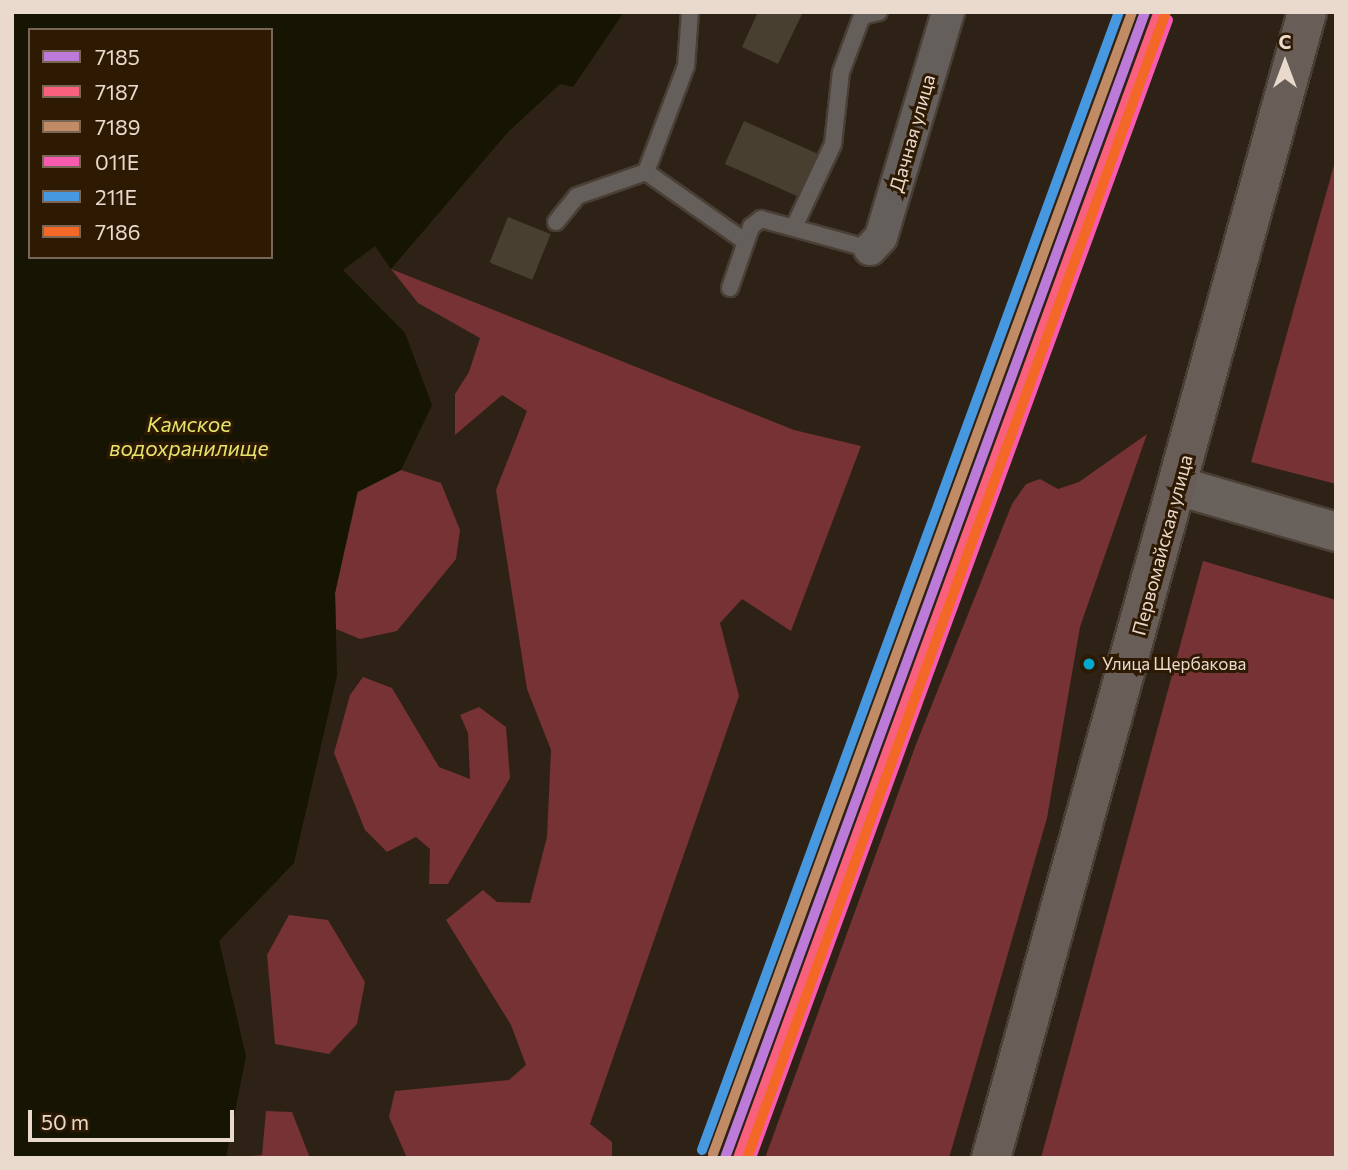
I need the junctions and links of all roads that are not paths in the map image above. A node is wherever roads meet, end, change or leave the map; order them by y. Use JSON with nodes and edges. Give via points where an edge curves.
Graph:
{"nodes":[{"id":1,"x":690,"y":12,"type":"edge"},
{"id":2,"x":879,"y":12,"type":"edge"},
{"id":3,"x":948,"y":12,"type":"edge"},
{"id":4,"x":1307,"y":12,"type":"edge"},
{"id":5,"x":858,"y":14,"type":"edge"},
{"id":6,"x":646,"y":172,"type":"junction"},
{"id":7,"x":556,"y":222,"type":"dead end"},
{"id":8,"x":794,"y":227,"type":"junction"},
{"id":9,"x":746,"y":242,"type":"junction"},
{"id":10,"x":870,"y":249,"type":"joint"},
{"id":11,"x":730,"y":288,"type":"dead end"},
{"id":12,"x":1178,"y":486,"type":"junction"},
{"id":13,"x":1336,"y":532,"type":"edge"},
{"id":14,"x":991,"y":1158,"type":"edge"}],
"edges":[{"from":1,"to":6,"type":"lane","via":[[686,66]]},
{"from":2,"to":5,"type":"lane"},
{"from":3,"to":10,"type":"street","name":"Дачная улица","via":[[881,237]]},
{"from":4,"to":12,"type":"main road","name":"Первомайская улица"},
{"from":5,"to":8,"type":"lane","via":[[841,72],[833,144]]},
{"from":6,"to":7,"type":"lane","via":[[577,196]]},
{"from":6,"to":9,"type":"lane"},
{"from":8,"to":9,"type":"lane","via":[[761,219],[751,227]]},
{"from":8,"to":10,"type":"lane"},
{"from":9,"to":11,"type":"lane"},
{"from":12,"to":13,"type":"street"},
{"from":12,"to":14,"type":"main road","name":"Первомайская улица"}]}
